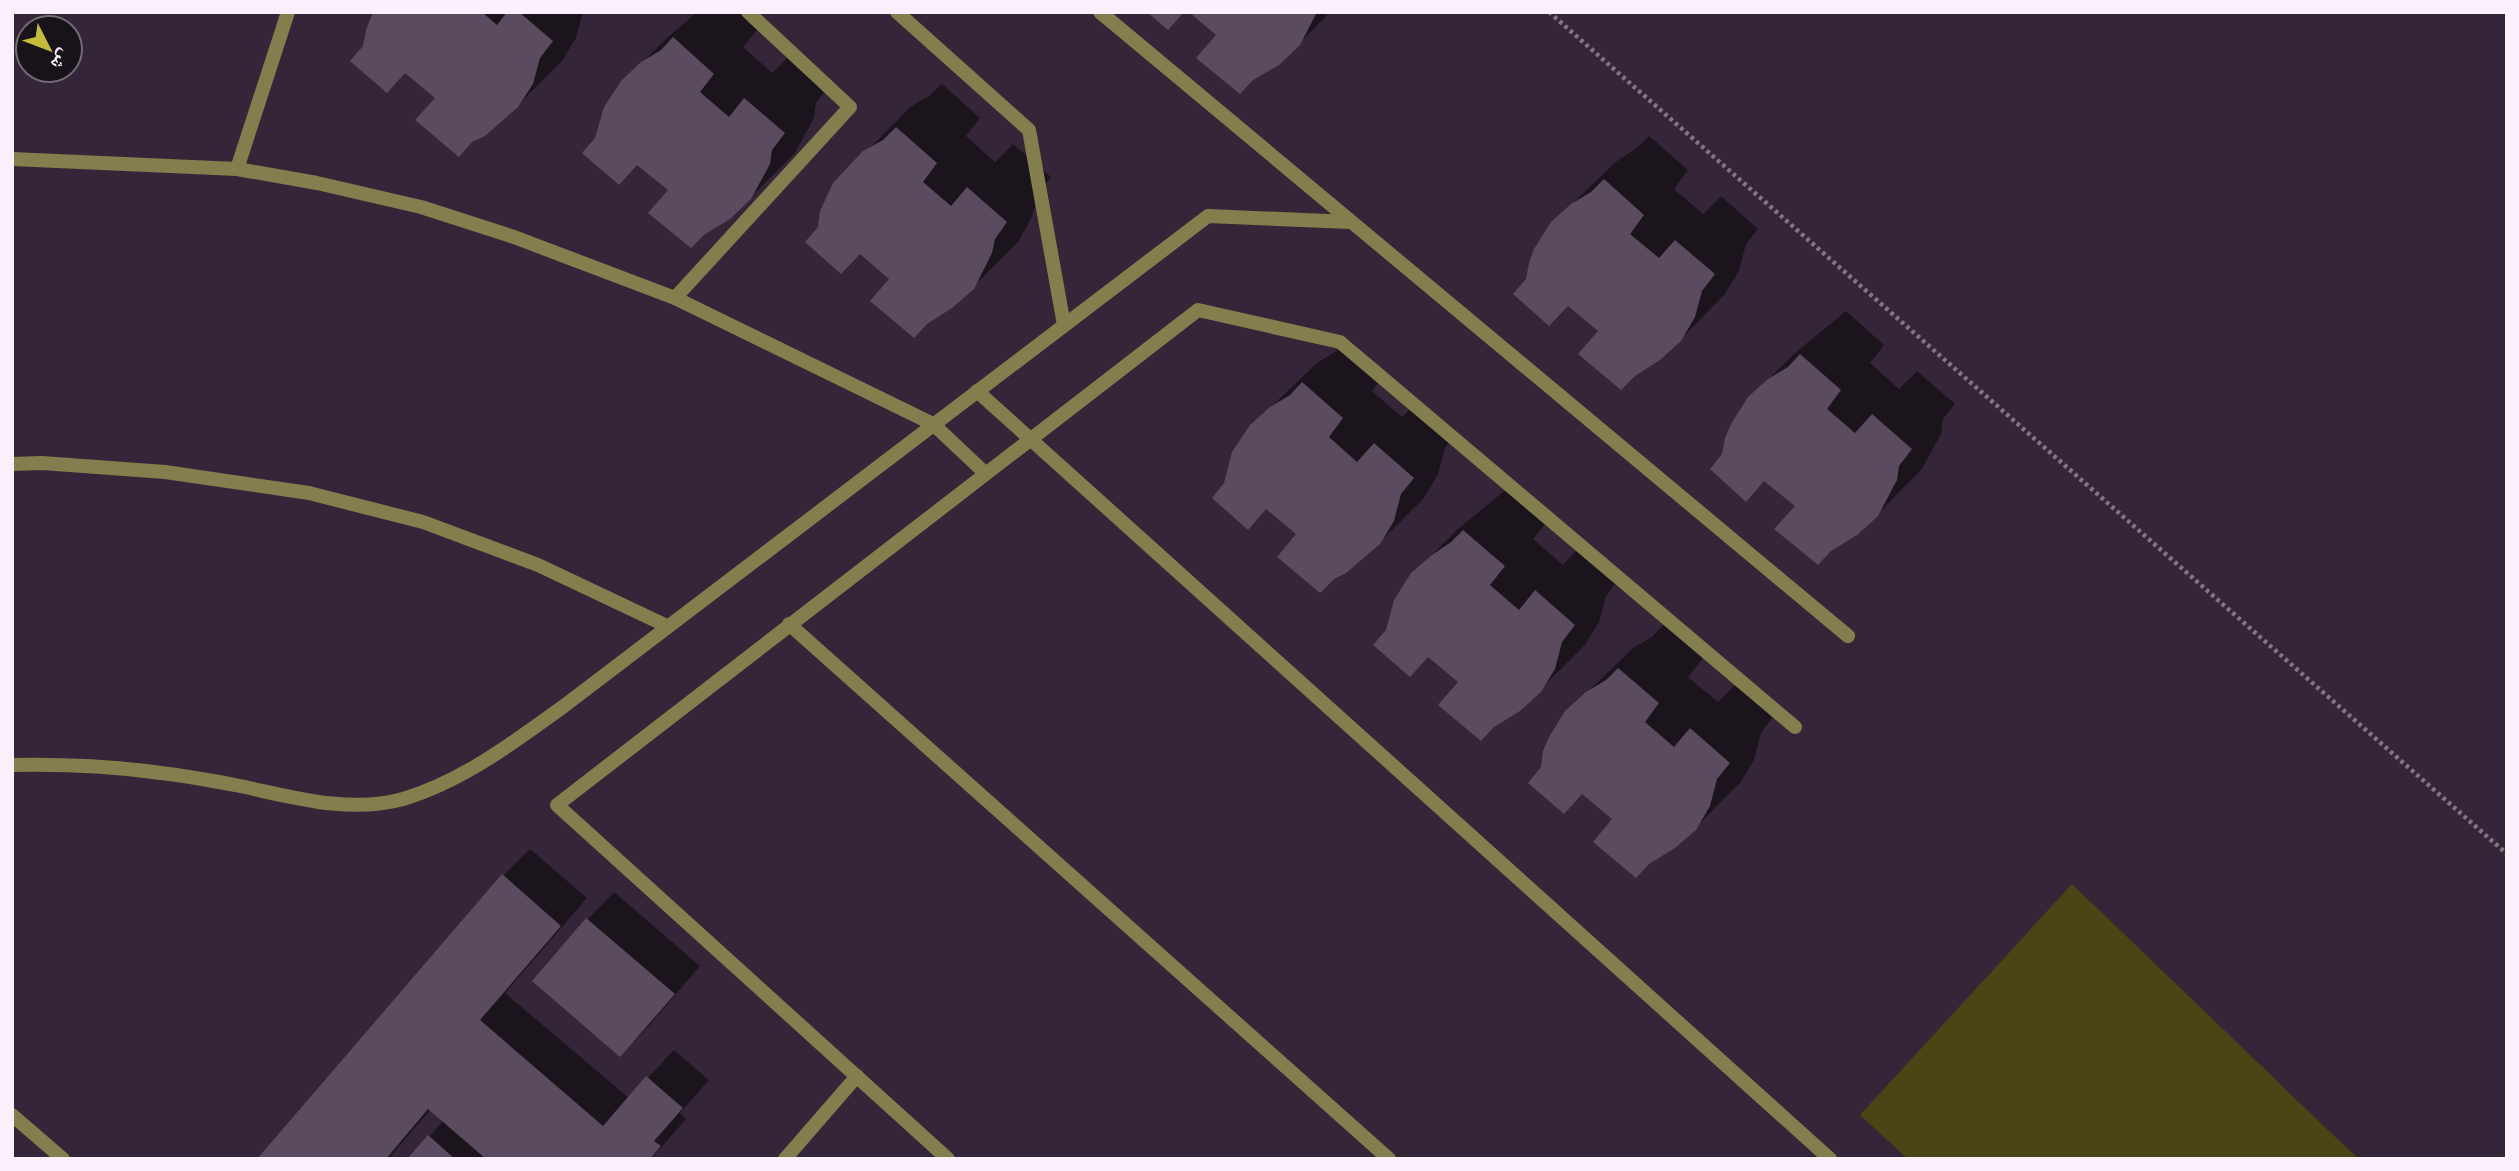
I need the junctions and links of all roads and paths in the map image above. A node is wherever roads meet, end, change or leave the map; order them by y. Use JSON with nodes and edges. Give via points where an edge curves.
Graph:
{"nodes":[{"id":1,"x":288,"y":12,"type":"edge"},
{"id":2,"x":748,"y":12,"type":"edge"},
{"id":3,"x":897,"y":12,"type":"edge"},
{"id":4,"x":1100,"y":12,"type":"edge"},
{"id":5,"x":1549,"y":12,"type":"edge"},
{"id":6,"x":12,"y":159,"type":"edge"},
{"id":7,"x":237,"y":169,"type":"junction"},
{"id":8,"x":1350,"y":222,"type":"junction"},
{"id":9,"x":675,"y":298,"type":"junction"},
{"id":10,"x":1065,"y":326,"type":"junction"},
{"id":11,"x":977,"y":391,"type":"junction"},
{"id":12,"x":933,"y":424,"type":"junction"},
{"id":13,"x":1031,"y":438,"type":"junction"},
{"id":14,"x":12,"y":464,"type":"edge"},
{"id":15,"x":985,"y":473,"type":"junction"},
{"id":16,"x":789,"y":624,"type":"junction"},
{"id":17,"x":667,"y":626,"type":"junction"},
{"id":18,"x":1848,"y":636,"type":"dead end"},
{"id":19,"x":1795,"y":727,"type":"dead end"},
{"id":20,"x":12,"y":765,"type":"edge"},
{"id":21,"x":2507,"y":854,"type":"edge"},
{"id":22,"x":857,"y":1076,"type":"junction"},
{"id":23,"x":12,"y":1115,"type":"edge"},
{"id":24,"x":63,"y":1159,"type":"edge"},
{"id":25,"x":785,"y":1159,"type":"edge"},
{"id":26,"x":948,"y":1159,"type":"edge"},
{"id":27,"x":1389,"y":1159,"type":"edge"},
{"id":28,"x":1829,"y":1159,"type":"edge"}],
"edges":[{"from":1,"to":7,"type":"street"},
{"from":2,"to":9,"type":"street","via":[[850,107]]},
{"from":3,"to":10,"type":"street","via":[[1029,130]]},
{"from":4,"to":8,"type":"street"},
{"from":5,"to":21,"type":"path"},
{"from":6,"to":7,"type":"street"},
{"from":7,"to":9,"type":"street","via":[[421,207]]},
{"from":8,"to":10,"type":"street","via":[[1208,216]]},
{"from":8,"to":18,"type":"street"},
{"from":9,"to":12,"type":"street"},
{"from":10,"to":11,"type":"street"},
{"from":11,"to":12,"type":"street"},
{"from":11,"to":13,"type":"street"},
{"from":12,"to":15,"type":"street"},
{"from":12,"to":17,"type":"street"},
{"from":13,"to":15,"type":"street"},
{"from":13,"to":19,"type":"street","via":[[1198,310],[1340,342]]},
{"from":13,"to":28,"type":"street"},
{"from":14,"to":17,"type":"street","via":[[165,472],[309,493],[423,522],[538,565]]},
{"from":15,"to":16,"type":"street"},
{"from":16,"to":22,"type":"street","via":[[557,806]]},
{"from":16,"to":27,"type":"street"},
{"from":17,"to":20,"type":"street","via":[[489,758],[402,799],[328,803],[88,764]]},
{"from":22,"to":25,"type":"street"},
{"from":22,"to":26,"type":"street"},
{"from":23,"to":24,"type":"street"}]}
